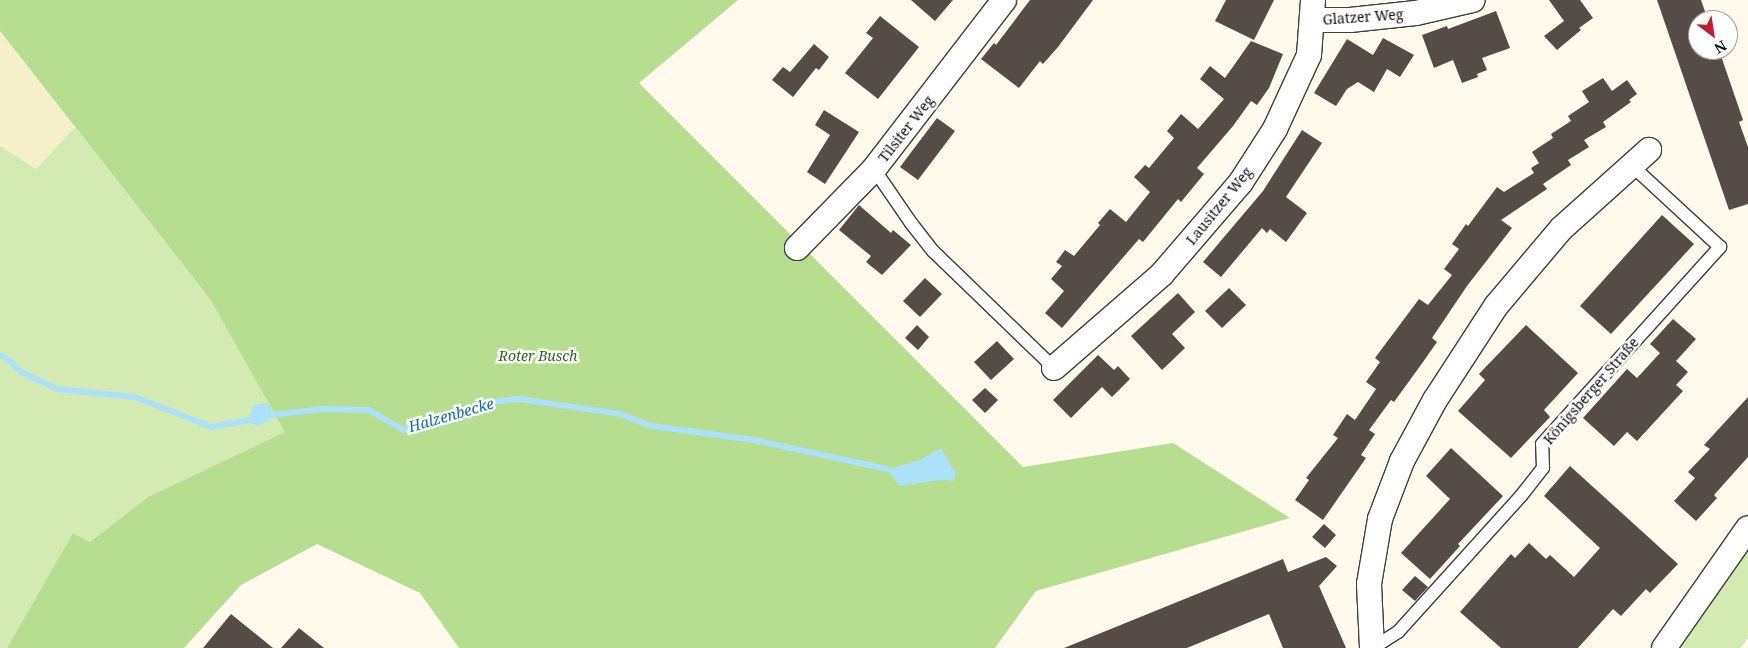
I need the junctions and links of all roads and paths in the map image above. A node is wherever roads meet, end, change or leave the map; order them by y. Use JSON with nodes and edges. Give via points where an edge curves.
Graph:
{"nodes":[{"id":1,"x":1004,"y":0,"type":"edge"},
{"id":2,"x":1473,"y":0,"type":"edge"},
{"id":3,"x":1312,"y":10,"type":"edge"},
{"id":4,"x":1649,"y":150,"type":"dead end"},
{"id":5,"x":1631,"y":165,"type":"junction"},
{"id":6,"x":874,"y":169,"type":"junction"},
{"id":7,"x":797,"y":248,"type":"dead end"},
{"id":8,"x":1054,"y":368,"type":"joint"},
{"id":9,"x":1748,"y":528,"type":"edge"},
{"id":10,"x":1372,"y":648,"type":"edge"},
{"id":11,"x":1664,"y":648,"type":"edge"}],
"edges":[{"from":1,"to":6,"type":"street","name":"Tilsiter Weg"},
{"from":2,"to":3,"type":"street","name":"Glatzer Weg","via":[[1416,13],[1350,20]]},
{"from":3,"to":8,"type":"street","name":"Lausitzer Weg","via":[[1309,55],[1275,129],[1241,182],[1162,274]]},
{"from":4,"to":5,"type":"street","name":"Königsberger Straße"},
{"from":5,"to":10,"type":"street","name":"Königsberger Straße","via":[[1562,228],[1496,306],[1435,400],[1402,461],[1380,519],[1368,584]]},
{"from":5,"to":10,"type":"lane","name":"Königsberger Straße","via":[[1720,246],[1542,444],[1542,468],[1521,496],[1398,632]]},
{"from":6,"to":7,"type":"street","name":"Tilsiter Weg"},
{"from":6,"to":8,"type":"lane","via":[[933,251]]},
{"from":9,"to":11,"type":"street"}]}
